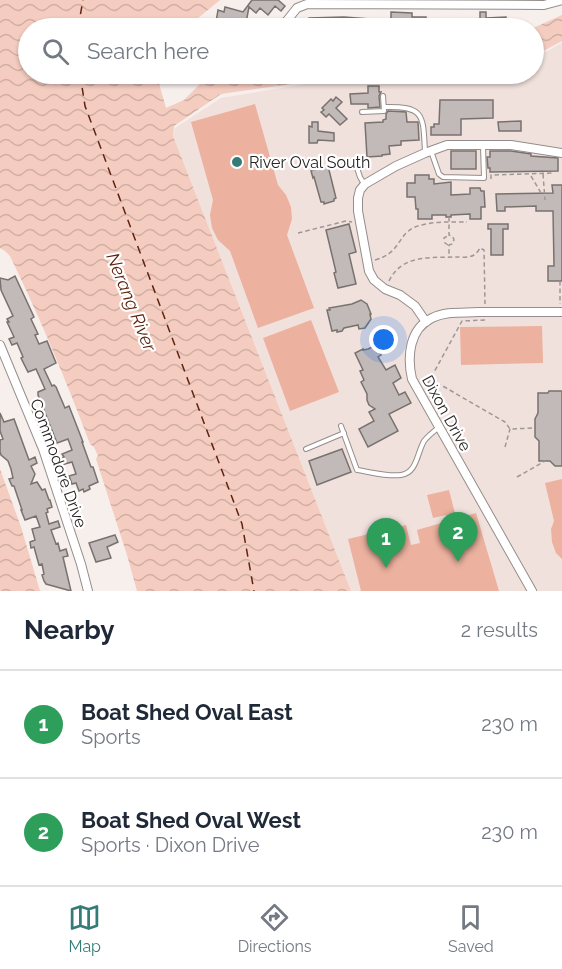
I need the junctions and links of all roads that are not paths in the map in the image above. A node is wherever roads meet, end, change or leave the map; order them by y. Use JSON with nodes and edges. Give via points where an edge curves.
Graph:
{"nodes":[{"id":1,"x":562,"y":0,"type":"edge"},
{"id":2,"x":388,"y":2,"type":"edge"},
{"id":3,"x":289,"y":18,"type":"edge"},
{"id":4,"x":383,"y":96,"type":"dead end"},
{"id":5,"x":384,"y":107,"type":"junction"},
{"id":6,"x":362,"y":112,"type":"dead end"},
{"id":7,"x":483,"y":146,"type":"junction"},
{"id":8,"x":428,"y":152,"type":"junction"},
{"id":9,"x":562,"y":153,"type":"edge"},
{"id":10,"x":355,"y":162,"type":"dead end"},
{"id":11,"x":364,"y":184,"type":"junction"},
{"id":12,"x":561,"y":312,"type":"edge"},
{"id":13,"x":426,"y":322,"type":"junction"},
{"id":14,"x":0,"y":345,"type":"edge"},
{"id":15,"x":341,"y":426,"type":"dead end"},
{"id":16,"x":439,"y":427,"type":"junction"},
{"id":17,"x":344,"y":433,"type":"junction"},
{"id":18,"x":306,"y":449,"type":"dead end"},
{"id":19,"x":88,"y":591,"type":"edge"},
{"id":20,"x":532,"y":591,"type":"edge"}],
"edges":[{"from":1,"to":2,"type":"street","via":[[544,5]]},
{"from":2,"to":3,"type":"street","via":[[307,4]]},
{"from":4,"to":5,"type":"lane"},
{"from":5,"to":6,"type":"lane","via":[[384,111]]},
{"from":5,"to":8,"type":"lane","via":[[403,106],[419,114]]},
{"from":7,"to":8,"type":"street","via":[[447,145]]},
{"from":7,"to":8,"type":"lane","via":[[484,178],[443,177]]},
{"from":7,"to":9,"type":"street","via":[[511,145]]},
{"from":8,"to":11,"type":"street"},
{"from":10,"to":11,"type":"lane"},
{"from":11,"to":13,"type":"street","via":[[358,198],[369,271],[385,289],[415,306]]},
{"from":12,"to":13,"type":"street","via":[[451,313]]},
{"from":13,"to":16,"type":"street","name":"Dixon Drive","via":[[413,340],[409,368]]},
{"from":14,"to":19,"type":"street","name":"Commodore Drive","via":[[43,449]]},
{"from":15,"to":17,"type":"lane"},
{"from":16,"to":17,"type":"lane","via":[[423,442],[413,468],[394,476],[357,470]]},
{"from":16,"to":20,"type":"street","name":"Dixon Drive"},
{"from":17,"to":18,"type":"lane"}]}
